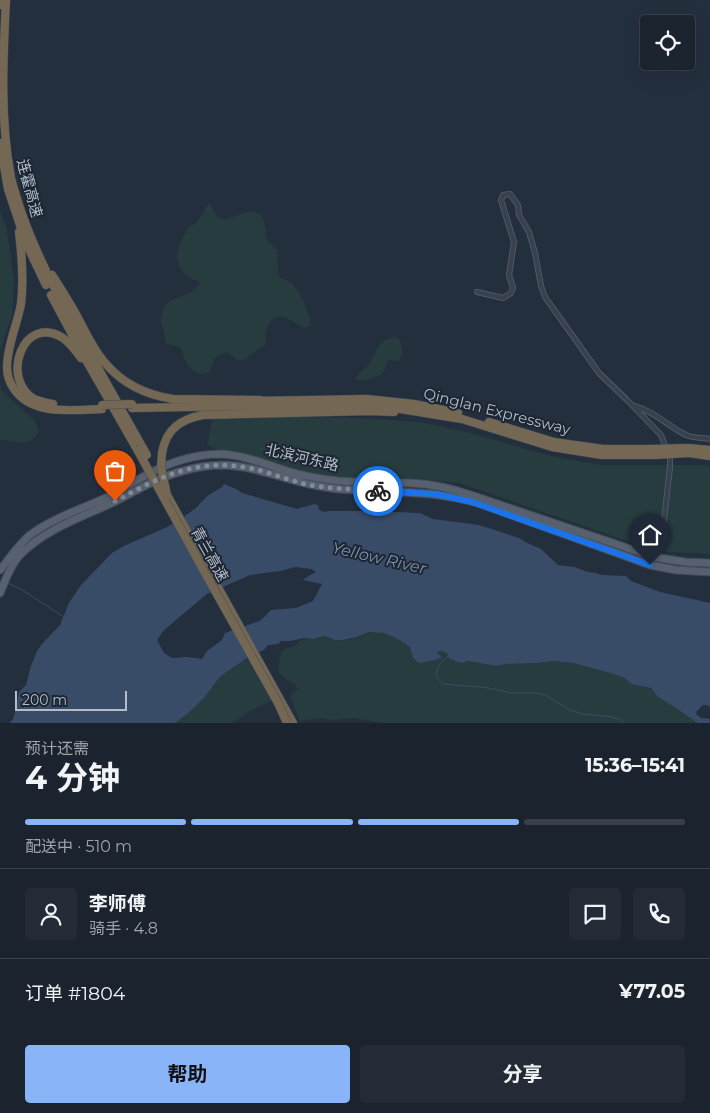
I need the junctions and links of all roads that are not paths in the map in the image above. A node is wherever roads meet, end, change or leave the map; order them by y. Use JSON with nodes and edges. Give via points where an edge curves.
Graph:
{"nodes":[{"id":1,"x":0,"y":0,"type":"edge"},
{"id":2,"x":6,"y":0,"type":"edge"},
{"id":3,"x":0,"y":5,"type":"edge"},
{"id":4,"x":0,"y":143,"type":"edge"},
{"id":5,"x":15,"y":210,"type":"junction"},
{"id":6,"x":36,"y":252,"type":"junction"},
{"id":7,"x":478,"y":292,"type":"dead end"},
{"id":8,"x":109,"y":398,"type":"junction"},
{"id":9,"x":275,"y":400,"type":"junction"},
{"id":10,"x":132,"y":406,"type":"junction"},
{"id":11,"x":633,"y":406,"type":"junction"},
{"id":12,"x":102,"y":407,"type":"junction"},
{"id":13,"x":429,"y":413,"type":"junction"},
{"id":14,"x":710,"y":439,"type":"edge"},
{"id":15,"x":139,"y":447,"type":"junction"},
{"id":16,"x":710,"y":450,"type":"edge"},
{"id":17,"x":689,"y":451,"type":"junction"},
{"id":18,"x":654,"y":452,"type":"junction"},
{"id":19,"x":710,"y":456,"type":"edge"},
{"id":20,"x":167,"y":494,"type":"junction"},
{"id":21,"x":637,"y":551,"type":"junction"},
{"id":22,"x":633,"y":559,"type":"junction"},
{"id":23,"x":710,"y":563,"type":"edge"},
{"id":24,"x":0,"y":570,"type":"edge"},
{"id":25,"x":710,"y":572,"type":"edge"},
{"id":26,"x":1,"y":590,"type":"edge"},
{"id":27,"x":287,"y":723,"type":"edge"},
{"id":28,"x":293,"y":723,"type":"edge"}],
"edges":[{"from":1,"to":3,"type":"highway"},
{"from":2,"to":6,"type":"highway","via":[[2,97],[4,130],[16,198]]},
{"from":4,"to":5,"type":"highway","name":"连霍高速"},
{"from":5,"to":8,"type":"highway","via":[[26,243],[51,294]]},
{"from":5,"to":12,"type":"highway","via":[[23,279],[8,376],[16,393],[34,405],[66,410]]},
{"from":6,"to":9,"type":"highway","via":[[100,357],[131,385],[160,397]]},
{"from":6,"to":15,"type":"highway"},
{"from":7,"to":11,"type":"street","via":[[503,298],[511,293],[509,275],[514,242],[501,200],[503,195],[510,194],[518,205],[519,215],[528,232],[545,297],[599,373]]},
{"from":8,"to":12,"type":"highway","via":[[63,338],[46,333],[22,342],[15,354],[13,368],[20,389],[27,395],[47,404]]},
{"from":8,"to":15,"type":"highway","name":"青兰高速"},
{"from":9,"to":10,"type":"highway"},
{"from":9,"to":18,"type":"highway","name":"Qinglan Expressway","via":[[367,399],[414,404],[464,414],[554,442]]},
{"from":10,"to":12,"type":"highway","bridge":true},
{"from":10,"to":13,"type":"highway","via":[[360,404]]},
{"from":11,"to":14,"type":"street","via":[[642,408],[688,436]]},
{"from":11,"to":21,"type":"street","via":[[660,435],[670,458],[663,530]]},
{"from":13,"to":18,"type":"highway","name":"Qinglan Expressway","via":[[462,419],[552,448],[602,455]]},
{"from":13,"to":20,"type":"highway","bridge":true,"via":[[371,411],[203,414],[190,417],[180,422],[165,440],[161,467]]},
{"from":15,"to":20,"type":"highway","name":"青兰高速","bridge":true},
{"from":15,"to":27,"type":"highway","name":"青兰高速","bridge":true},
{"from":16,"to":17,"type":"highway"},
{"from":17,"to":18,"type":"highway","bridge":true},
{"from":17,"to":19,"type":"highway"},
{"from":20,"to":28,"type":"highway","name":"青兰高速","bridge":true},
{"from":21,"to":22,"type":"street"},
{"from":21,"to":23,"type":"main road","name":"北滨河东路","via":[[654,557]]},
{"from":21,"to":24,"type":"main road","name":"北滨河东路","via":[[451,489],[411,483],[311,477],[236,456],[214,454],[178,461],[61,517],[29,536]]},
{"from":22,"to":25,"type":"main road","name":"北滨河东路","via":[[667,569]]},
{"from":22,"to":26,"type":"main road","name":"北滨河东路","via":[[463,499],[426,493],[329,488],[254,469],[222,465],[180,471],[66,524],[18,557]]}]}
